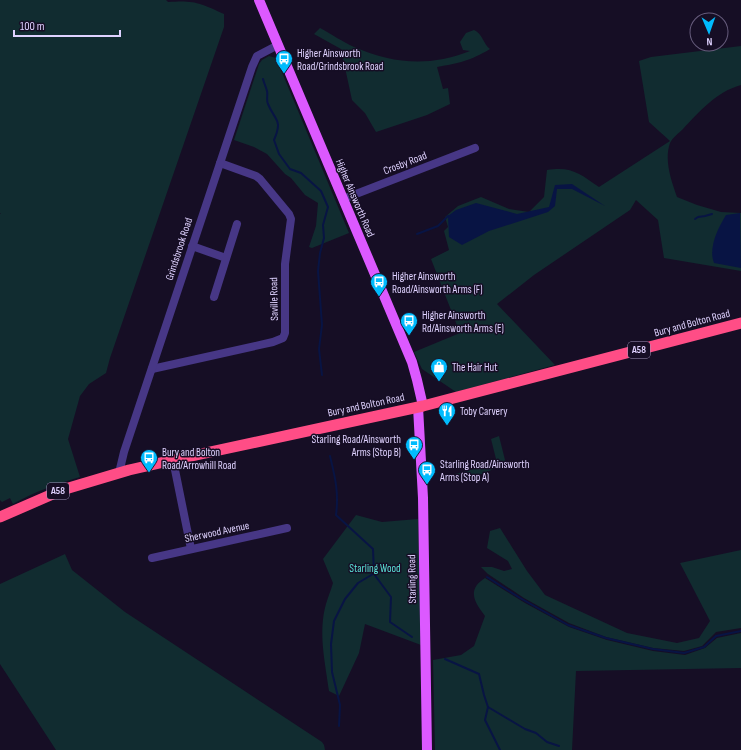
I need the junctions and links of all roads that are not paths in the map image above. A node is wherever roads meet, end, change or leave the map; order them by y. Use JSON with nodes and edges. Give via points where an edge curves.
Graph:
{"nodes":[{"id":1,"x":259,"y":0,"type":"edge"},
{"id":2,"x":278,"y":45,"type":"junction"},
{"id":3,"x":475,"y":148,"type":"dead end"},
{"id":4,"x":220,"y":163,"type":"junction"},
{"id":5,"x":342,"y":199,"type":"junction"},
{"id":6,"x":237,"y":224,"type":"dead end"},
{"id":7,"x":192,"y":246,"type":"junction"},
{"id":8,"x":226,"y":258,"type":"junction"},
{"id":9,"x":214,"y":296,"type":"dead end"},
{"id":10,"x":741,"y":323,"type":"edge"},
{"id":11,"x":152,"y":369,"type":"junction"},
{"id":12,"x":420,"y":407,"type":"junction"},
{"id":13,"x":173,"y":460,"type":"junction"},
{"id":14,"x":119,"y":473,"type":"junction"},
{"id":15,"x":0,"y":517,"type":"edge"},
{"id":16,"x":287,"y":528,"type":"dead end"},
{"id":17,"x":191,"y":549,"type":"junction"},
{"id":18,"x":152,"y":558,"type":"dead end"},
{"id":19,"x":426,"y":750,"type":"edge"}],
"edges":[{"from":1,"to":2,"type":"main road","name":"Higher Ainsworth Road"},
{"from":2,"to":4,"type":"street","name":"Grindsbrook Road","via":[[261,53],[255,60]]},
{"from":2,"to":5,"type":"main road","name":"Higher Ainsworth Road"},
{"from":3,"to":5,"type":"street","name":"Crosby Road"},
{"from":4,"to":7,"type":"street","name":"Grindsbrook Road"},
{"from":4,"to":11,"type":"street","name":"Saville Road","via":[[260,179],[291,219],[285,264],[285,333],[283,338],[273,342]]},
{"from":5,"to":12,"type":"main road","name":"Higher Ainsworth Road","via":[[412,362]]},
{"from":6,"to":8,"type":"street"},
{"from":7,"to":8,"type":"street"},
{"from":7,"to":11,"type":"street","name":"Grindsbrook Road"},
{"from":8,"to":9,"type":"street"},
{"from":10,"to":12,"type":"highway","name":"Bury and Bolton Road","number":"A58"},
{"from":11,"to":14,"type":"street","name":"Grindsbrook Road"},
{"from":12,"to":13,"type":"highway","name":"Bury and Bolton Road","number":"A58"},
{"from":12,"to":19,"type":"main road","name":"Starling Road"},
{"from":13,"to":14,"type":"highway","name":"Bury and Bolton Road","number":"A58"},
{"from":13,"to":17,"type":"street"},
{"from":14,"to":15,"type":"highway","name":"Bury and Bolton Road","number":"A58","via":[[62,490]]},
{"from":16,"to":17,"type":"street","name":"Sherwood Avenue"},
{"from":17,"to":18,"type":"street","name":"Sherwood Avenue"}]}
